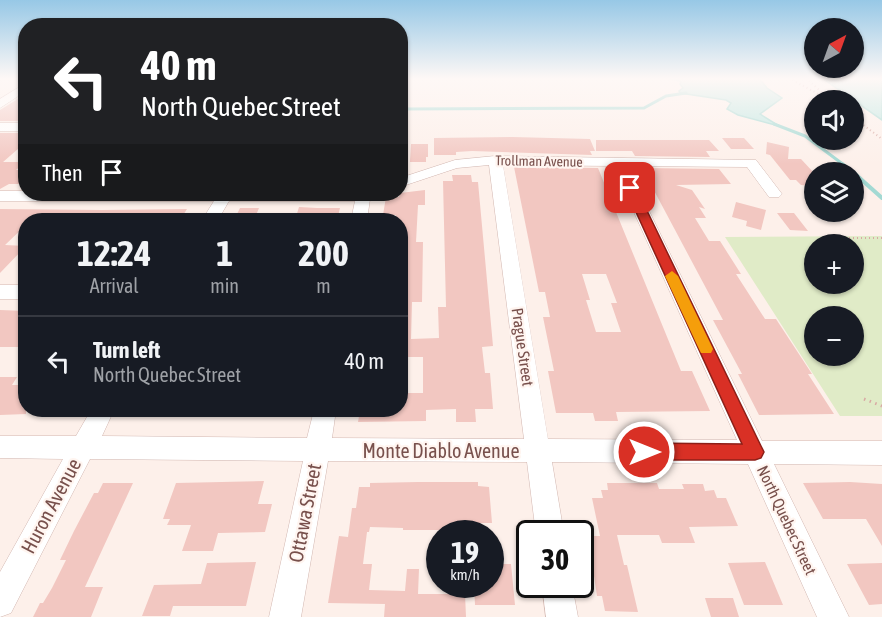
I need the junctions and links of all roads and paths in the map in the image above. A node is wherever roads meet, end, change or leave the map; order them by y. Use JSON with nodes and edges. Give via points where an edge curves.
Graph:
{"nodes":[{"id":1,"x":864,"y":126,"type":"edge"},
{"id":2,"x":0,"y":127,"type":"edge"},
{"id":3,"x":18,"y":127,"type":"edge"},
{"id":4,"x":882,"y":139,"type":"edge"},
{"id":5,"x":495,"y":160,"type":"junction"},
{"id":6,"x":618,"y":162,"type":"junction"},
{"id":7,"x":408,"y":180,"type":"edge"},
{"id":8,"x":774,"y":194,"type":"dead end"},
{"id":9,"x":0,"y":196,"type":"edge"},
{"id":10,"x":18,"y":196,"type":"edge"},
{"id":11,"x":864,"y":238,"type":"edge"},
{"id":12,"x":882,"y":238,"type":"edge"},
{"id":13,"x":0,"y":292,"type":"edge"},
{"id":14,"x":18,"y":292,"type":"edge"},
{"id":15,"x":864,"y":399,"type":"dead end"},
{"id":16,"x":882,"y":406,"type":"edge"},
{"id":17,"x":100,"y":417,"type":"edge"},
{"id":18,"x":324,"y":417,"type":"edge"},
{"id":19,"x":0,"y":447,"type":"edge"},
{"id":20,"x":83,"y":447,"type":"junction"},
{"id":21,"x":317,"y":450,"type":"junction"},
{"id":22,"x":538,"y":451,"type":"junction"},
{"id":23,"x":755,"y":452,"type":"junction"},
{"id":24,"x":882,"y":453,"type":"edge"},
{"id":25,"x":548,"y":520,"type":"edge"},
{"id":26,"x":559,"y":598,"type":"edge"},
{"id":27,"x":0,"y":602,"type":"edge"},
{"id":28,"x":285,"y":617,"type":"edge"},
{"id":29,"x":562,"y":617,"type":"edge"},
{"id":30,"x":833,"y":617,"type":"edge"}],
"edges":[{"from":1,"to":4,"type":"path"},
{"from":2,"to":3,"type":"street"},
{"from":5,"to":6,"type":"street","name":"Trollman Avenue"},
{"from":5,"to":7,"type":"street","name":"Trollman Avenue","via":[[454,164]]},
{"from":5,"to":22,"type":"street","name":"Prague Street"},
{"from":6,"to":8,"type":"street","name":"Trollman Avenue","via":[[751,163]]},
{"from":6,"to":23,"type":"street","name":"North Quebec Street"},
{"from":9,"to":10,"type":"street"},
{"from":11,"to":12,"type":"path"},
{"from":13,"to":14,"type":"street"},
{"from":15,"to":16,"type":"path"},
{"from":17,"to":20,"type":"street","name":"Huron Avenue"},
{"from":18,"to":21,"type":"street","name":"Ottawa Street"},
{"from":19,"to":20,"type":"street","name":"Monte Diablo Avenue"},
{"from":20,"to":21,"type":"street","name":"Monte Diablo Avenue"},
{"from":20,"to":27,"type":"street","name":"Huron Avenue"},
{"from":21,"to":22,"type":"street","name":"Monte Diablo Avenue"},
{"from":21,"to":28,"type":"street","name":"Ottawa Street"},
{"from":22,"to":23,"type":"street","name":"Monte Diablo Avenue"},
{"from":22,"to":25,"type":"street","name":"Prague Street"},
{"from":23,"to":24,"type":"street","name":"Monte Diablo Avenue"},
{"from":23,"to":30,"type":"street","name":"North Quebec Street"},
{"from":26,"to":29,"type":"street"}]}
